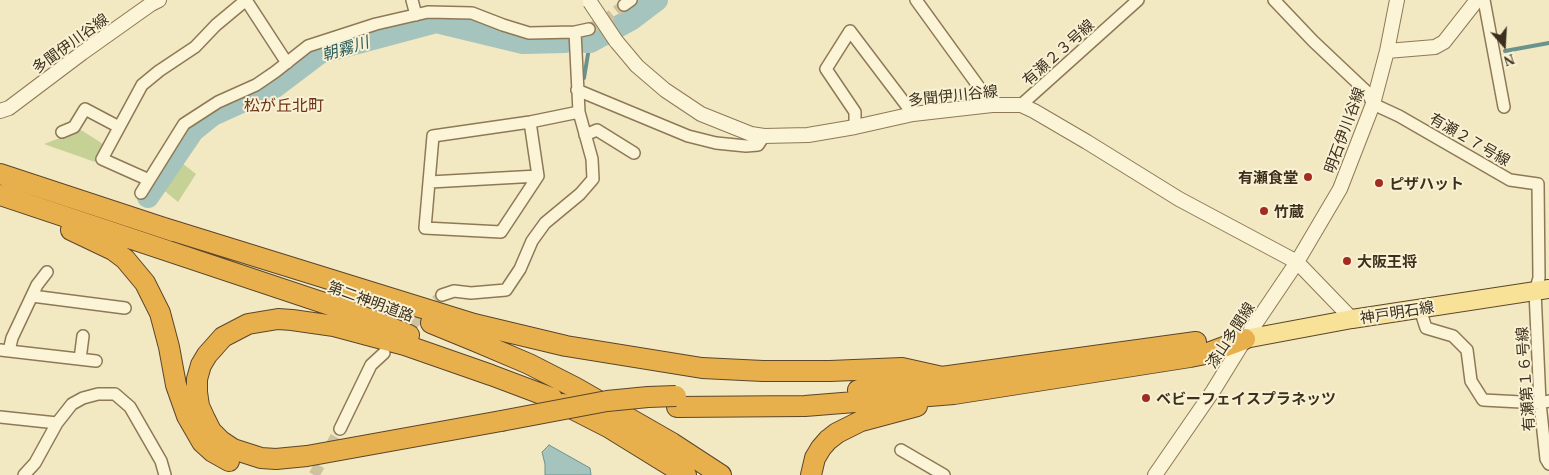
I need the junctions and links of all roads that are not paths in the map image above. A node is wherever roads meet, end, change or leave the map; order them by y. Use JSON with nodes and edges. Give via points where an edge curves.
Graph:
{"nodes":[{"id":1,"x":159,"y":0,"type":"edge"},
{"id":2,"x":412,"y":0,"type":"edge"},
{"id":3,"x":916,"y":0,"type":"edge"},
{"id":4,"x":1138,"y":0,"type":"edge"},
{"id":5,"x":1274,"y":0,"type":"edge"},
{"id":6,"x":1397,"y":0,"type":"edge"},
{"id":7,"x":1477,"y":0,"type":"edge"},
{"id":8,"x":1484,"y":0,"type":"edge"},
{"id":9,"x":589,"y":1,"type":"edge"},
{"id":10,"x":416,"y":15,"type":"junction"},
{"id":11,"x":589,"y":29,"type":"tunnel mouth"},
{"id":12,"x":575,"y":32,"type":"junction"},
{"id":13,"x":1387,"y":52,"type":"junction"},
{"id":14,"x":287,"y":63,"type":"junction"},
{"id":15,"x":578,"y":90,"type":"junction"},
{"id":16,"x":992,"y":104,"type":"junction"},
{"id":17,"x":1373,"y":104,"type":"junction"},
{"id":18,"x":1020,"y":105,"type":"junction"},
{"id":19,"x":1504,"y":107,"type":"dead end"},
{"id":20,"x":0,"y":111,"type":"edge"},
{"id":21,"x":579,"y":112,"type":"junction"},
{"id":22,"x":913,"y":114,"type":"junction"},
{"id":23,"x":530,"y":122,"type":"junction"},
{"id":24,"x":119,"y":127,"type":"junction"},
{"id":25,"x":855,"y":127,"type":"junction"},
{"id":26,"x":62,"y":132,"type":"dead end"},
{"id":27,"x":585,"y":135,"type":"junction"},
{"id":28,"x":764,"y":136,"type":"junction"},
{"id":29,"x":634,"y":153,"type":"dead end"},
{"id":30,"x":0,"y":174,"type":"edge"},
{"id":31,"x":538,"y":176,"type":"junction"},
{"id":32,"x":148,"y":180,"type":"junction"},
{"id":33,"x":430,"y":182,"type":"junction"},
{"id":34,"x":1544,"y":183,"type":"edge"},
{"id":35,"x":141,"y":193,"type":"dead end"},
{"id":36,"x":0,"y":194,"type":"edge"},
{"id":37,"x":29,"y":205,"type":"junction"},
{"id":38,"x":161,"y":227,"type":"junction"},
{"id":39,"x":1297,"y":262,"type":"junction"},
{"id":40,"x":47,"y":272,"type":"dead end"},
{"id":41,"x":1542,"y":290,"type":"edge"},
{"id":42,"x":442,"y":295,"type":"tunnel mouth"},
{"id":43,"x":32,"y":296,"type":"junction"},
{"id":44,"x":125,"y":308,"type":"dead end"},
{"id":45,"x":1420,"y":309,"type":"junction"},
{"id":46,"x":1352,"y":319,"type":"junction"},
{"id":47,"x":83,"y":336,"type":"dead end"},
{"id":48,"x":1245,"y":339,"type":"junction"},
{"id":49,"x":5,"y":351,"type":"edge"},
{"id":50,"x":384,"y":353,"type":"dead end"},
{"id":51,"x":80,"y":359,"type":"junction"},
{"id":52,"x":96,"y":361,"type":"dead end"},
{"id":53,"x":951,"y":386,"type":"junction"},
{"id":54,"x":552,"y":398,"type":"junction"},
{"id":55,"x":1545,"y":402,"type":"edge"},
{"id":56,"x":0,"y":417,"type":"edge"},
{"id":57,"x":57,"y":423,"type":"junction"},
{"id":58,"x":502,"y":426,"type":"junction"},
{"id":59,"x":340,"y":429,"type":"tunnel mouth"},
{"id":60,"x":1546,"y":440,"type":"edge"},
{"id":61,"x":901,"y":450,"type":"dead end"},
{"id":62,"x":1549,"y":464,"type":"edge"},
{"id":63,"x":24,"y":475,"type":"edge"},
{"id":64,"x":165,"y":475,"type":"edge"},
{"id":65,"x":686,"y":475,"type":"edge"},
{"id":66,"x":721,"y":475,"type":"edge"},
{"id":67,"x":811,"y":475,"type":"edge"},
{"id":68,"x":944,"y":475,"type":"edge"},
{"id":69,"x":1155,"y":475,"type":"edge"}],
"edges":[{"from":1,"to":20,"type":"street","name":"多聞伊川谷線","via":[[10,108]]},
{"from":2,"to":10,"type":"street"},
{"from":3,"to":16,"type":"street"},
{"from":4,"to":18,"type":"street","name":"有瀬２３号線"},
{"from":5,"to":17,"type":"street","via":[[1367,92]]},
{"from":6,"to":13,"type":"street","name":"明石伊川谷線"},
{"from":7,"to":13,"type":"street","via":[[1444,42],[1435,47]]},
{"from":8,"to":19,"type":"street"},
{"from":9,"to":28,"type":"street","name":"多聞伊川谷線","bridge":true,"via":[[616,41],[665,90],[700,114],[750,134]]},
{"from":10,"to":12,"type":"street","via":[[428,12],[472,14],[529,33]]},
{"from":10,"to":14,"type":"street","via":[[308,46]]},
{"from":11,"to":12,"type":"street"},
{"from":12,"to":15,"type":"street"},
{"from":13,"to":17,"type":"street","name":"明石伊川谷線"},
{"from":14,"to":24,"type":"street","via":[[246,0],[195,47],[158,71],[142,86]]},
{"from":14,"to":32,"type":"street","via":[[256,85],[218,102],[184,124]]},
{"from":15,"to":21,"type":"street"},
{"from":15,"to":28,"type":"street","via":[[706,141],[758,145]]},
{"from":16,"to":18,"type":"street","name":"多聞伊川谷線"},
{"from":16,"to":22,"type":"street","name":"多聞伊川谷線"},
{"from":17,"to":34,"type":"street","name":"有瀬２７号線","via":[[1510,180]]},
{"from":17,"to":39,"type":"street","name":"明石伊川谷線","via":[[1340,189]]},
{"from":18,"to":39,"type":"street","name":"多聞伊川谷線","via":[[1180,199]]},
{"from":21,"to":23,"type":"street"},
{"from":21,"to":27,"type":"street"},
{"from":22,"to":25,"type":"street","name":"多聞伊川谷線"},
{"from":22,"to":25,"type":"street","via":[[850,31],[826,69],[855,112]]},
{"from":23,"to":31,"type":"street"},
{"from":23,"to":33,"type":"street","via":[[433,136]]},
{"from":24,"to":26,"type":"street","via":[[85,109],[74,127]]},
{"from":24,"to":32,"type":"street","via":[[102,159]]},
{"from":25,"to":28,"type":"street","name":"多聞伊川谷線","via":[[808,135]]},
{"from":27,"to":29,"type":"street","via":[[597,130]]},
{"from":27,"to":42,"type":"street","via":[[592,159],[593,179],[545,223],[506,290],[454,291]]},
{"from":30,"to":38,"type":"highway","name":"第二神明道路"},
{"from":31,"to":33,"type":"street"},
{"from":31,"to":33,"type":"street","via":[[501,232],[425,228]]},
{"from":32,"to":35,"type":"street"},
{"from":34,"to":41,"type":"street","name":"有瀬２７号線","via":[[1539,278]]},
{"from":36,"to":37,"type":"highway","name":"第二神明道路"},
{"from":37,"to":54,"type":"highway","name":"第二神明道路","via":[[351,312],[462,355]]},
{"from":37,"to":58,"type":"highway","via":[[59,226],[113,250],[145,283],[160,313],[176,385],[187,416],[202,442],[226,460],[258,470],[292,469]]},
{"from":38,"to":53,"type":"highway","via":[[474,324],[566,346],[702,368],[762,372],[902,368]]},
{"from":38,"to":66,"type":"highway","name":"第二神明道路","via":[[360,296],[484,344],[629,417]]},
{"from":39,"to":46,"type":"street","name":"多聞伊川谷線"},
{"from":39,"to":48,"type":"street","name":"漆山多聞線"},
{"from":40,"to":43,"type":"street"},
{"from":41,"to":45,"type":"main road","name":"神戸明石線"},
{"from":41,"to":55,"type":"street","name":"有瀬第１６号線"},
{"from":43,"to":44,"type":"street"},
{"from":43,"to":49,"type":"street"},
{"from":45,"to":46,"type":"main road","name":"神戸明石線"},
{"from":45,"to":55,"type":"street","via":[[1426,328],[1453,336],[1466,350],[1471,381],[1483,400]]},
{"from":46,"to":48,"type":"main road","name":"神戸明石線"},
{"from":47,"to":51,"type":"street"},
{"from":48,"to":53,"type":"highway","via":[[1190,357]]},
{"from":48,"to":69,"type":"street","name":"漆山多聞線"},
{"from":49,"to":51,"type":"street"},
{"from":50,"to":59,"type":"street","via":[[371,365]]},
{"from":51,"to":52,"type":"street"},
{"from":53,"to":58,"type":"highway","via":[[805,406],[676,402]]},
{"from":53,"to":67,"type":"highway","via":[[894,413],[861,421],[837,433],[821,448]]},
{"from":54,"to":58,"type":"highway","via":[[405,345],[334,326],[278,319],[248,324],[223,337],[207,355],[197,379],[199,406],[211,431],[232,449],[260,458],[307,456]]},
{"from":54,"to":65,"type":"highway","name":"第二神明道路","via":[[608,427]]},
{"from":55,"to":60,"type":"street","name":"有瀬第１６号線"},
{"from":56,"to":57,"type":"street"},
{"from":57,"to":63,"type":"street","via":[[35,463]]},
{"from":57,"to":64,"type":"street","via":[[72,404],[83,398],[115,394],[130,407],[161,461]]},
{"from":60,"to":62,"type":"street","name":"有瀬第１６号線"},
{"from":61,"to":68,"type":"street"}]}
